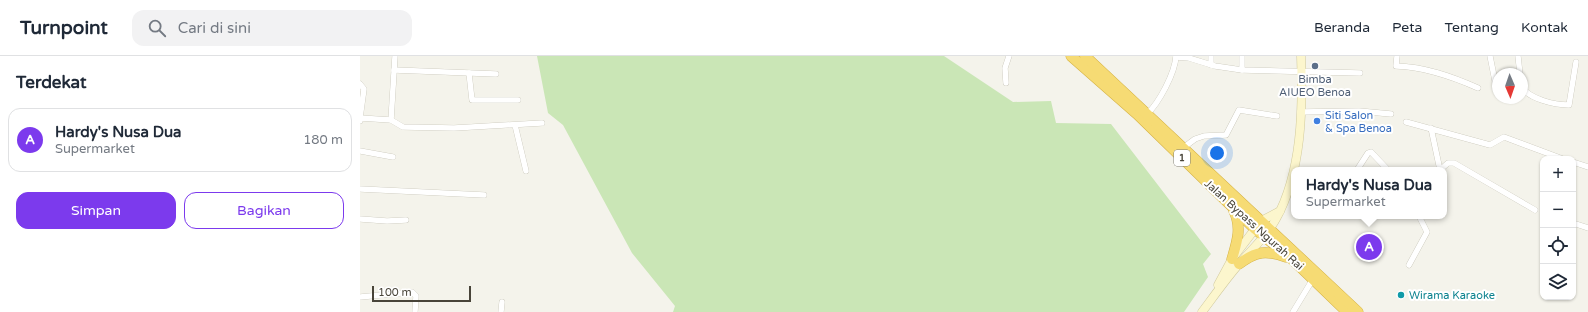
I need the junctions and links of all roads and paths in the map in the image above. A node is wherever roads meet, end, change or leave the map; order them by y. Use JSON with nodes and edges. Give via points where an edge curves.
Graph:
{"nodes":[{"id":1,"x":395,"y":56,"type":"edge"},
{"id":2,"x":1009,"y":56,"type":"edge"},
{"id":3,"x":1071,"y":56,"type":"edge"},
{"id":4,"x":1085,"y":56,"type":"edge"},
{"id":5,"x":1211,"y":56,"type":"edge"},
{"id":6,"x":1242,"y":56,"type":"edge"},
{"id":7,"x":1301,"y":56,"type":"edge"},
{"id":8,"x":1397,"y":56,"type":"edge"},
{"id":9,"x":1490,"y":56,"type":"edge"},
{"id":10,"x":1518,"y":56,"type":"edge"},
{"id":11,"x":1176,"y":57,"type":"edge"},
{"id":12,"x":1576,"y":62,"type":"dead end"},
{"id":13,"x":1211,"y":65,"type":"junction"},
{"id":14,"x":1492,"y":68,"type":"edge"},
{"id":15,"x":1519,"y":68,"type":"edge"},
{"id":16,"x":394,"y":70,"type":"junction"},
{"id":17,"x":1242,"y":70,"type":"junction"},
{"id":18,"x":1301,"y":72,"type":"junction"},
{"id":19,"x":1360,"y":73,"type":"dead end"},
{"id":20,"x":469,"y":74,"type":"junction"},
{"id":21,"x":496,"y":74,"type":"dead end"},
{"id":22,"x":1006,"y":83,"type":"dead end"},
{"id":23,"x":360,"y":84,"type":"edge"},
{"id":24,"x":1478,"y":88,"type":"dead end"},
{"id":25,"x":1528,"y":93,"type":"edge"},
{"id":26,"x":518,"y":100,"type":"dead end"},
{"id":27,"x":1300,"y":112,"type":"junction"},
{"id":28,"x":1147,"y":114,"type":"junction"},
{"id":29,"x":1391,"y":114,"type":"dead end"},
{"id":30,"x":1277,"y":116,"type":"dead end"},
{"id":31,"x":360,"y":118,"type":"edge"},
{"id":32,"x":391,"y":120,"type":"junction"},
{"id":33,"x":360,"y":121,"type":"edge"},
{"id":34,"x":1406,"y":122,"type":"dead end"},
{"id":35,"x":542,"y":123,"type":"dead end"},
{"id":36,"x":515,"y":125,"type":"junction"},
{"id":37,"x":1431,"y":128,"type":"junction"},
{"id":38,"x":1183,"y":148,"type":"junction"},
{"id":39,"x":360,"y":151,"type":"edge"},
{"id":40,"x":1555,"y":156,"type":"edge"},
{"id":41,"x":394,"y":157,"type":"dead end"},
{"id":42,"x":1576,"y":163,"type":"edge"},
{"id":43,"x":1295,"y":167,"type":"edge"},
{"id":44,"x":1359,"y":167,"type":"edge"},
{"id":45,"x":1385,"y":167,"type":"edge"},
{"id":46,"x":1439,"y":167,"type":"edge"},
{"id":47,"x":1443,"y":167,"type":"edge"},
{"id":48,"x":1588,"y":167,"type":"edge"},
{"id":49,"x":526,"y":171,"type":"dead end"},
{"id":50,"x":360,"y":189,"type":"edge"},
{"id":51,"x":1291,"y":191,"type":"edge"},
{"id":52,"x":484,"y":195,"type":"dead end"},
{"id":53,"x":1232,"y":207,"type":"junction"},
{"id":54,"x":1535,"y":210,"type":"dead end"},
{"id":55,"x":1280,"y":211,"type":"junction"},
{"id":56,"x":360,"y":219,"type":"edge"},
{"id":57,"x":1420,"y":219,"type":"edge"},
{"id":58,"x":406,"y":220,"type":"dead end"},
{"id":59,"x":1576,"y":224,"type":"edge"},
{"id":60,"x":1258,"y":225,"type":"junction"},
{"id":61,"x":1588,"y":228,"type":"edge"},
{"id":62,"x":1266,"y":232,"type":"junction"},
{"id":63,"x":1293,"y":260,"type":"junction"},
{"id":64,"x":1236,"y":262,"type":"junction"},
{"id":65,"x":1410,"y":265,"type":"dead end"},
{"id":66,"x":1313,"y":279,"type":"junction"},
{"id":67,"x":360,"y":297,"type":"edge"},
{"id":68,"x":502,"y":302,"type":"dead end"},
{"id":69,"x":415,"y":312,"type":"edge"},
{"id":70,"x":501,"y":312,"type":"edge"},
{"id":71,"x":1202,"y":312,"type":"edge"},
{"id":72,"x":1292,"y":312,"type":"edge"},
{"id":73,"x":1347,"y":312,"type":"edge"},
{"id":74,"x":1358,"y":312,"type":"edge"}],
"edges":[{"from":1,"to":16,"type":"street"},
{"from":2,"to":22,"type":"street","via":[[1005,68]]},
{"from":3,"to":53,"type":"highway","name":"Jalan Bypass Ngurah Rai","number":"1","via":[[1137,114]]},
{"from":4,"to":28,"type":"highway","name":"Jalan Bypass Ngurah Rai","number":"1"},
{"from":5,"to":13,"type":"street"},
{"from":6,"to":17,"type":"street"},
{"from":7,"to":18,"type":"main road"},
{"from":8,"to":24,"type":"street","via":[[1396,66],[1436,72]]},
{"from":9,"to":14,"type":"street"},
{"from":10,"to":15,"type":"street"},
{"from":11,"to":13,"type":"street"},
{"from":11,"to":28,"type":"street","via":[[1173,72]]},
{"from":12,"to":25,"type":"street","via":[[1569,105],[1545,101]]},
{"from":13,"to":17,"type":"street"},
{"from":16,"to":20,"type":"street"},
{"from":16,"to":32,"type":"street"},
{"from":17,"to":18,"type":"street"},
{"from":18,"to":19,"type":"street"},
{"from":18,"to":27,"type":"main road"},
{"from":20,"to":21,"type":"street"},
{"from":20,"to":26,"type":"street","via":[[472,100]]},
{"from":23,"to":31,"type":"street","via":[[364,88]]},
{"from":27,"to":29,"type":"street","via":[[1359,111]]},
{"from":27,"to":43,"type":"main road"},
{"from":28,"to":38,"type":"highway","name":"Jalan Bypass Ngurah Rai","number":"1"},
{"from":30,"to":38,"type":"street","via":[[1239,110],[1226,135],[1204,136]]},
{"from":31,"to":32,"type":"street"},
{"from":31,"to":33,"type":"street"},
{"from":32,"to":36,"type":"street","via":[[403,127]]},
{"from":34,"to":37,"type":"street"},
{"from":35,"to":36,"type":"street"},
{"from":36,"to":49,"type":"street"},
{"from":37,"to":40,"type":"street","via":[[1490,145],[1504,138]]},
{"from":37,"to":46,"type":"street"},
{"from":38,"to":60,"type":"highway","name":"Jalan Bypass Ngurah Rai","number":"1"},
{"from":39,"to":41,"type":"street"},
{"from":42,"to":48,"type":"street"},
{"from":44,"to":45,"type":"street","via":[[1371,152]]},
{"from":47,"to":54,"type":"street","via":[[1448,163],[1454,163]]},
{"from":50,"to":52,"type":"street"},
{"from":51,"to":55,"type":"main road"},
{"from":53,"to":60,"type":"highway","name":"Jalan Bypass Ngurah Rai","number":"1"},
{"from":53,"to":64,"type":"highway","via":[[1239,224]]},
{"from":55,"to":60,"type":"main road"},
{"from":55,"to":62,"type":"main road"},
{"from":56,"to":58,"type":"street"},
{"from":57,"to":65,"type":"street","via":[[1427,232]]},
{"from":59,"to":61,"type":"street"},
{"from":60,"to":62,"type":"highway","name":"Jalan Bypass Ngurah Rai","number":"1"},
{"from":60,"to":64,"type":"main road"},
{"from":62,"to":63,"type":"highway","name":"Jalan Bypass Ngurah Rai","number":"1"},
{"from":62,"to":64,"type":"main road"},
{"from":62,"to":74,"type":"highway","name":"Jalan Bypass Ngurah Rai","number":"1"},
{"from":63,"to":64,"type":"highway","via":[[1273,252],[1261,253]]},
{"from":63,"to":66,"type":"highway","name":"Jalan Bypass Ngurah Rai","number":"1"},
{"from":64,"to":71,"type":"main road"},
{"from":66,"to":72,"type":"street"},
{"from":66,"to":73,"type":"highway","name":"Jalan Bypass Ngurah Rai","number":"1"},
{"from":67,"to":69,"type":"street","via":[[412,292],[416,296]]},
{"from":68,"to":70,"type":"street"}]}
